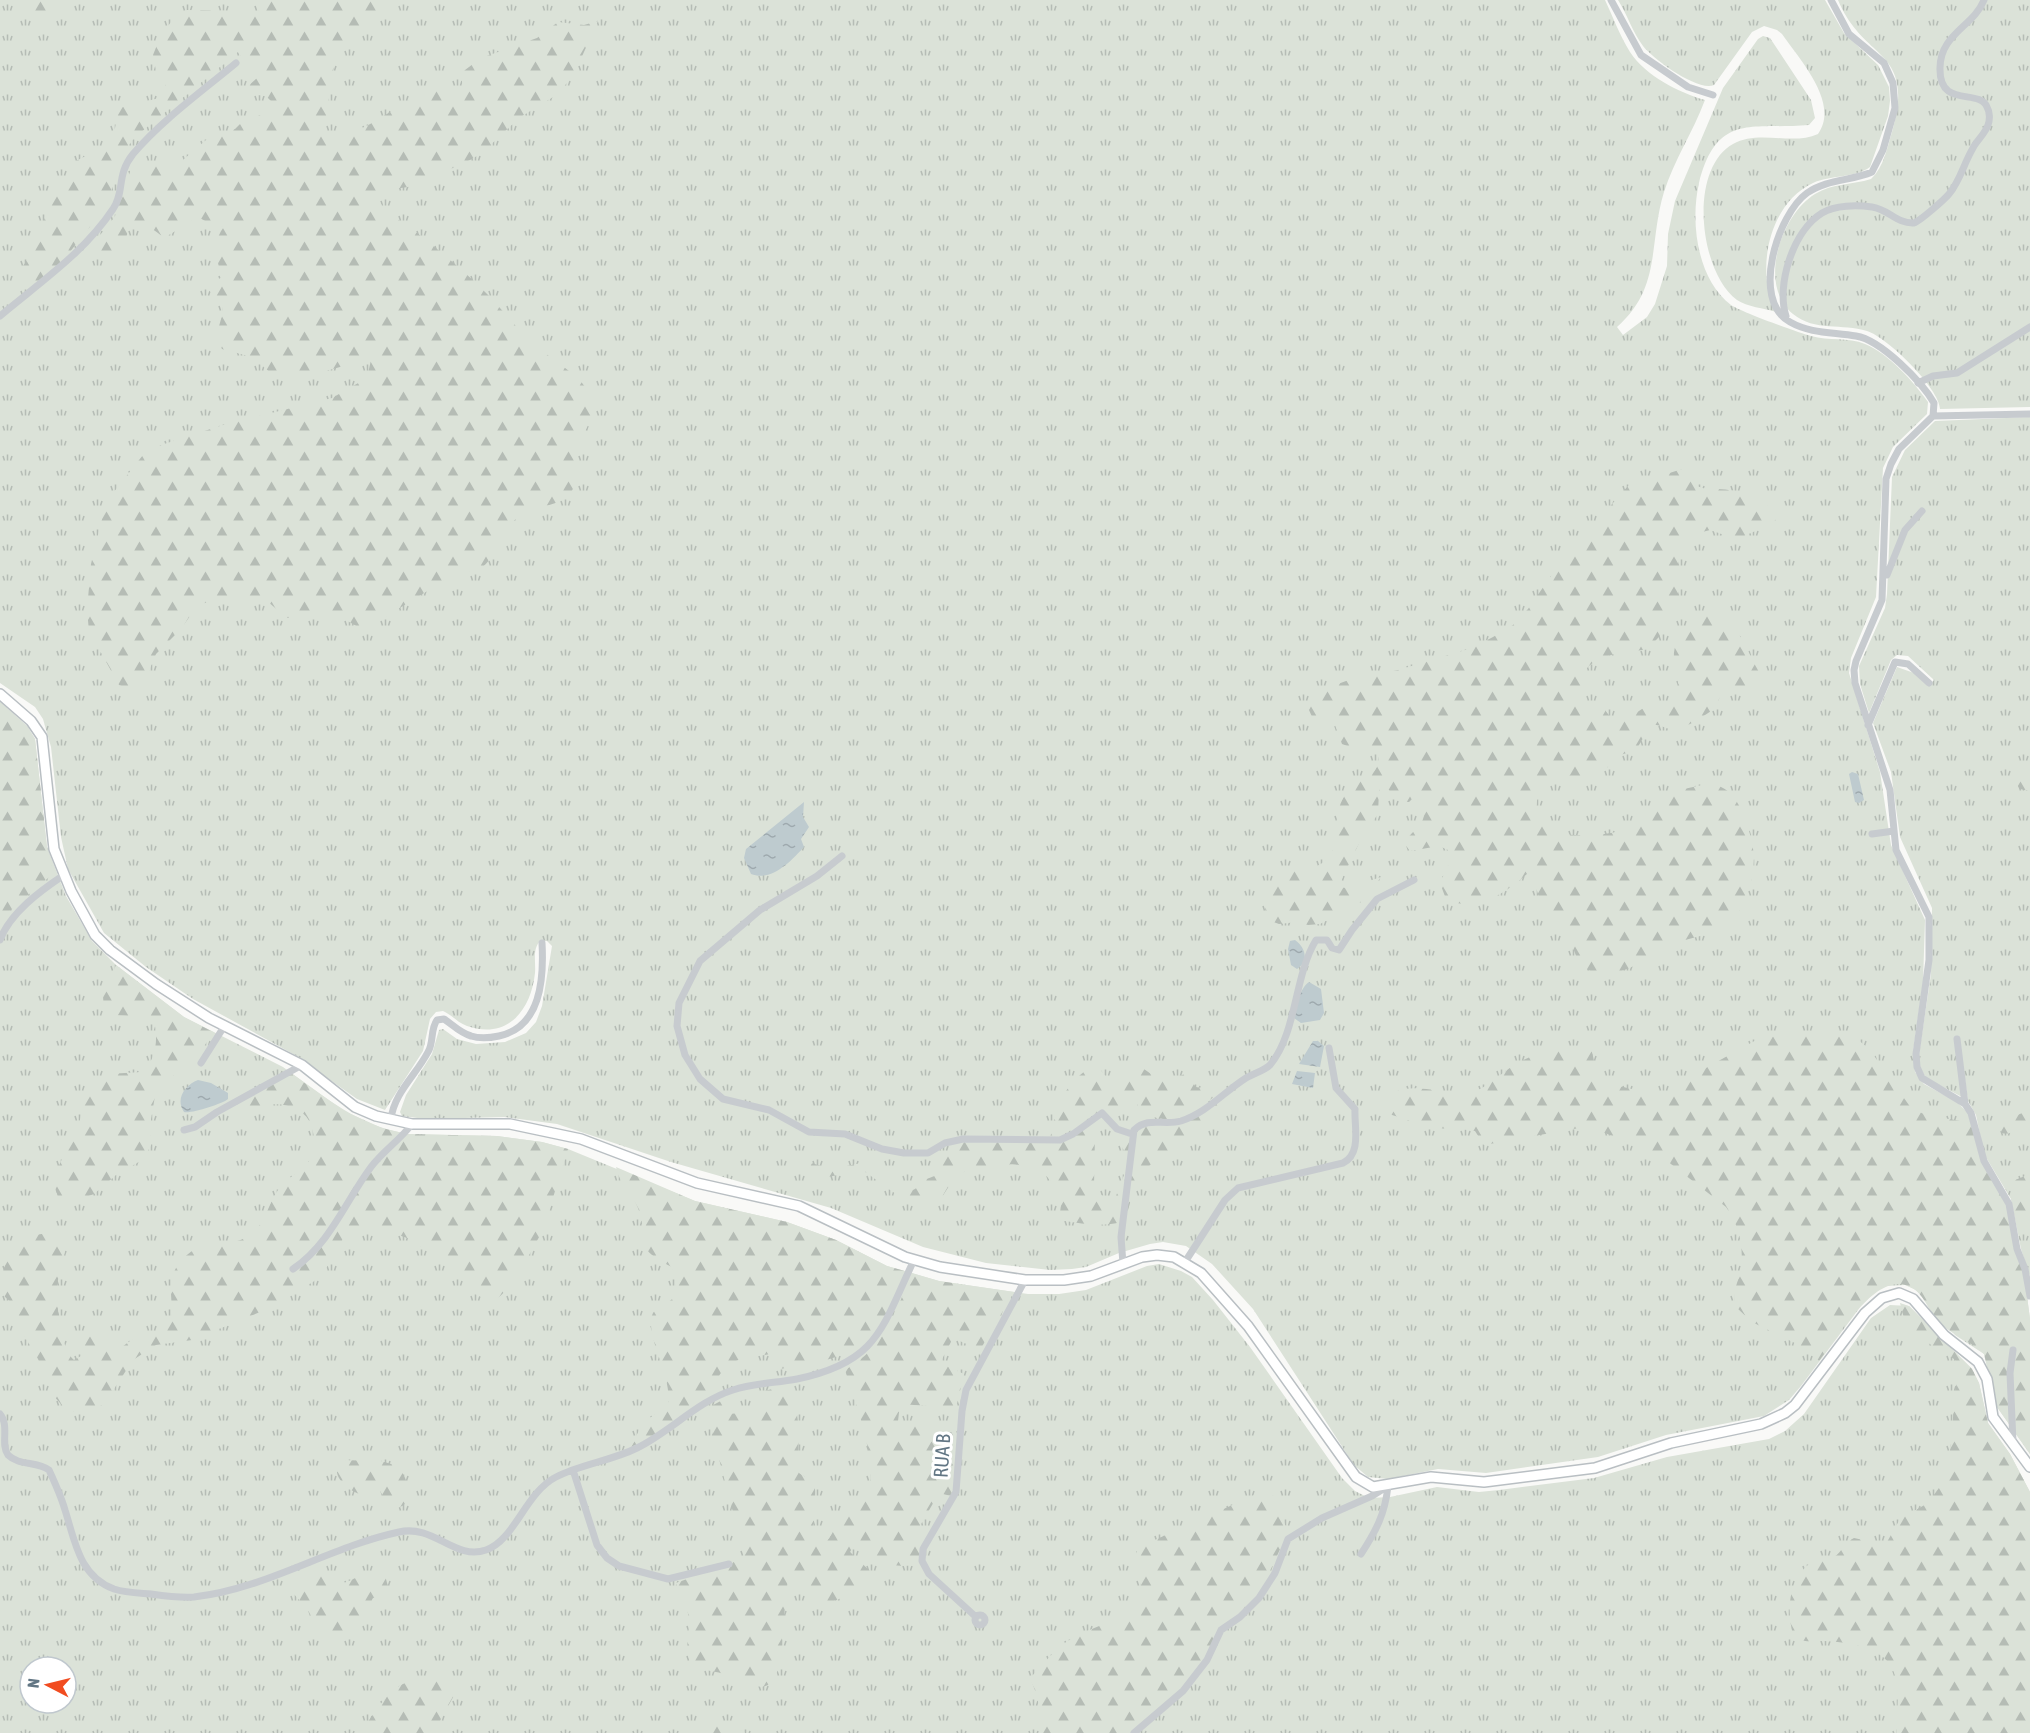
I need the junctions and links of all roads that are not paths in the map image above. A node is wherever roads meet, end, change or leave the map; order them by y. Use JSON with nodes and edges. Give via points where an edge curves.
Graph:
{"nodes":[{"id":1,"x":1611,"y":0,"type":"edge"},
{"id":2,"x":1831,"y":0,"type":"edge"},
{"id":3,"x":1984,"y":0,"type":"edge"},
{"id":4,"x":236,"y":63,"type":"dead end"},
{"id":5,"x":1713,"y":94,"type":"dead end"},
{"id":6,"x":0,"y":316,"type":"edge"},
{"id":7,"x":1788,"y":322,"type":"junction"},
{"id":8,"x":2030,"y":327,"type":"edge"},
{"id":9,"x":1918,"y":383,"type":"junction"},
{"id":10,"x":2030,"y":414,"type":"edge"},
{"id":11,"x":1933,"y":416,"type":"junction"},
{"id":12,"x":1922,"y":511,"type":"dead end"},
{"id":13,"x":1884,"y":580,"type":"junction"},
{"id":14,"x":1929,"y":683,"type":"dead end"},
{"id":15,"x":0,"y":694,"type":"edge"},
{"id":16,"x":1868,"y":725,"type":"junction"},
{"id":17,"x":1894,"y":831,"type":"junction"},
{"id":18,"x":1872,"y":834,"type":"dead end"},
{"id":19,"x":842,"y":856,"type":"dead end"},
{"id":20,"x":64,"y":875,"type":"junction"},
{"id":21,"x":1414,"y":880,"type":"dead end"},
{"id":22,"x":0,"y":940,"type":"edge"},
{"id":23,"x":542,"y":944,"type":"dead end"},
{"id":24,"x":225,"y":1026,"type":"junction"},
{"id":25,"x":1956,"y":1039,"type":"dead end"},
{"id":26,"x":1329,"y":1048,"type":"dead end"},
{"id":27,"x":201,"y":1063,"type":"dead end"},
{"id":28,"x":302,"y":1065,"type":"junction"},
{"id":29,"x":1966,"y":1105,"type":"junction"},
{"id":30,"x":391,"y":1119,"type":"junction"},
{"id":31,"x":412,"y":1124,"type":"junction"},
{"id":32,"x":184,"y":1130,"type":"dead end"},
{"id":33,"x":1132,"y":1134,"type":"junction"},
{"id":34,"x":914,"y":1260,"type":"junction"},
{"id":35,"x":1185,"y":1262,"type":"junction"},
{"id":36,"x":1123,"y":1264,"type":"junction"},
{"id":37,"x":292,"y":1269,"type":"dead end"},
{"id":38,"x":1025,"y":1280,"type":"junction"},
{"id":39,"x":2030,"y":1296,"type":"edge"},
{"id":40,"x":2013,"y":1350,"type":"dead end"},
{"id":41,"x":0,"y":1414,"type":"edge"},
{"id":42,"x":2013,"y":1443,"type":"junction"},
{"id":43,"x":2030,"y":1467,"type":"edge"},
{"id":44,"x":573,"y":1470,"type":"junction"},
{"id":45,"x":1388,"y":1486,"type":"junction"},
{"id":46,"x":1361,"y":1554,"type":"dead end"},
{"id":47,"x":729,"y":1564,"type":"dead end"},
{"id":48,"x":976,"y":1617,"type":"dead end"},
{"id":49,"x":1134,"y":1733,"type":"edge"}],
"edges":[{"from":1,"to":5,"type":"street","via":[[1641,55],[1688,87]]},
{"from":2,"to":7,"type":"street","via":[[1850,34],[1884,63],[1896,95],[1878,164],[1872,172],[1824,184],[1807,193],[1796,204],[1778,238],[1770,267],[1771,285],[1779,310]]},
{"from":3,"to":7,"type":"street","via":[[1951,38],[1941,61],[1940,76],[1947,90],[1956,97],[1980,100],[1989,112],[1987,127],[1949,193],[1914,223],[1904,223],[1872,207],[1843,207],[1821,214],[1802,236],[1789,262],[1782,296]]},
{"from":4,"to":6,"type":"street","via":[[134,154],[121,173],[119,197],[106,219],[56,272]]},
{"from":7,"to":9,"type":"street","via":[[1821,333],[1869,340]]},
{"from":8,"to":9,"type":"street","via":[[1957,373],[1933,376]]},
{"from":9,"to":11,"type":"street","via":[[1934,403]]},
{"from":10,"to":11,"type":"street"},
{"from":11,"to":13,"type":"street","via":[[1899,449],[1886,479]]},
{"from":12,"to":13,"type":"street","via":[[1905,530]]},
{"from":13,"to":16,"type":"street","via":[[1878,611],[1854,670]]},
{"from":14,"to":16,"type":"street","via":[[1908,664],[1895,662]]},
{"from":15,"to":20,"type":"street","via":[[31,721],[42,737],[50,826]]},
{"from":16,"to":17,"type":"street","via":[[1890,790]]},
{"from":17,"to":18,"type":"street"},
{"from":17,"to":29,"type":"street","via":[[1896,850],[1924,901],[1931,931],[1917,1067],[1927,1082]]},
{"from":19,"to":33,"type":"street","via":[[760,910],[700,961],[679,1003],[677,1026],[689,1064],[705,1086],[729,1102],[769,1110],[809,1132],[845,1134],[904,1153],[928,1153],[963,1139],[1060,1140],[1102,1113],[1117,1129]]},
{"from":20,"to":22,"type":"street","via":[[28,903]]},
{"from":20,"to":24,"type":"street","via":[[102,942],[156,984]]},
{"from":21,"to":33,"type":"street","via":[[1377,899],[1339,950],[1325,939],[1316,940],[1279,1048],[1267,1068],[1187,1118],[1170,1123],[1150,1121]]},
{"from":23,"to":30,"type":"street","via":[[541,978],[526,1022],[512,1032],[478,1038],[459,1032],[444,1019],[437,1020],[430,1050],[400,1093]]},
{"from":24,"to":27,"type":"street"},
{"from":24,"to":28,"type":"street"},
{"from":25,"to":29,"type":"street"},
{"from":26,"to":35,"type":"street","via":[[1336,1088],[1354,1106],[1353,1153],[1342,1163],[1249,1184],[1231,1194]]},
{"from":28,"to":30,"type":"street","via":[[355,1107]]},
{"from":28,"to":32,"type":"street"},
{"from":29,"to":39,"type":"street","via":[[1984,1161],[2009,1204]]},
{"from":30,"to":31,"type":"street"},
{"from":31,"to":34,"type":"street","via":[[510,1124],[581,1139],[697,1183],[799,1206]]},
{"from":31,"to":37,"type":"street","via":[[371,1167],[314,1252]]},
{"from":33,"to":36,"type":"street","via":[[1121,1237]]},
{"from":34,"to":38,"type":"street"},
{"from":34,"to":44,"type":"street","via":[[885,1325],[852,1360],[821,1373],[734,1390],[634,1450]]},
{"from":35,"to":36,"type":"street","via":[[1157,1255]]},
{"from":35,"to":45,"type":"street","via":[[1211,1282],[1248,1326],[1356,1477],[1373,1487]]},
{"from":36,"to":38,"type":"street","via":[[1078,1279]]},
{"from":38,"to":48,"type":"street","name":"RUA B","via":[[966,1390],[956,1492],[922,1549],[924,1568]]},
{"from":40,"to":42,"type":"street"},
{"from":41,"to":44,"type":"street","via":[[5,1423],[3,1442],[9,1456],[49,1470],[75,1548],[90,1572],[114,1589],[177,1597],[240,1587],[405,1531],[427,1533],[462,1551],[483,1551],[501,1540],[540,1488]]},
{"from":42,"to":43,"type":"street"},
{"from":42,"to":45,"type":"street","via":[[1993,1417],[1987,1379],[1978,1362],[1944,1335],[1913,1299],[1899,1293],[1876,1301],[1795,1405],[1761,1424],[1671,1443],[1581,1470],[1484,1482],[1431,1477]]},
{"from":44,"to":47,"type":"street","via":[[597,1545],[619,1566],[668,1579]]},
{"from":45,"to":46,"type":"street","via":[[1379,1527]]},
{"from":45,"to":49,"type":"street","via":[[1288,1539],[1275,1573],[1253,1606],[1221,1630],[1207,1660],[1183,1691]]}]}
